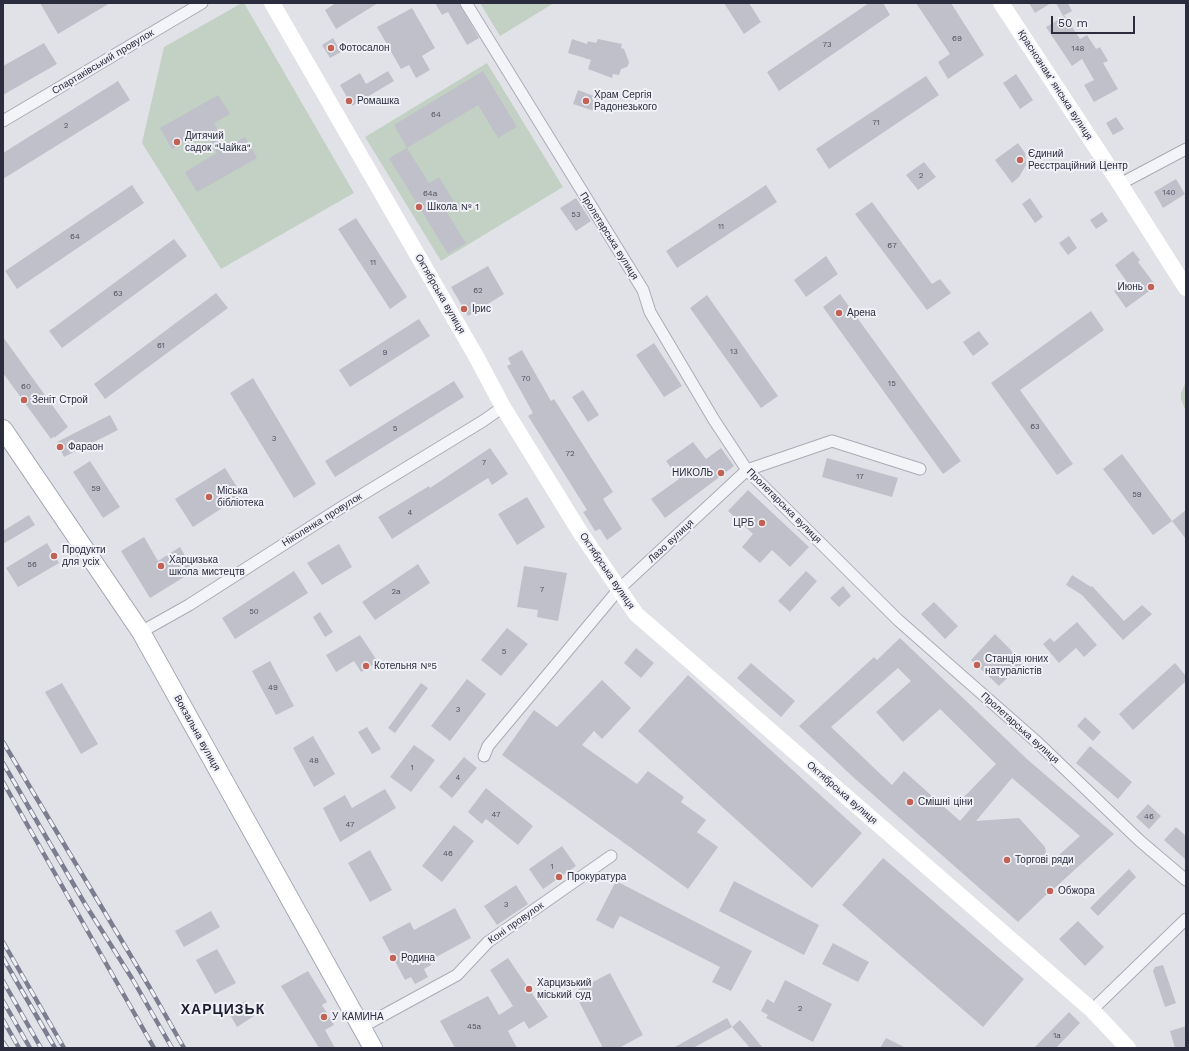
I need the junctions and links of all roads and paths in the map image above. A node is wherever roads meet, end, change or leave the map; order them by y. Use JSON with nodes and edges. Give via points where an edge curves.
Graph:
{"nodes":[{"id":1,"x":202,"y":3,"type":"edge"},
{"id":2,"x":272,"y":3,"type":"edge"},
{"id":3,"x":466,"y":3,"type":"edge"},
{"id":4,"x":1001,"y":3,"type":"edge"},
{"id":5,"x":3,"y":121,"type":"edge"},
{"id":6,"x":1186,"y":150,"type":"edge"},
{"id":7,"x":1120,"y":184,"type":"junction"},
{"id":8,"x":1186,"y":288,"type":"edge"},
{"id":9,"x":503,"y":407,"type":"junction"},
{"id":10,"x":3,"y":429,"type":"edge"},
{"id":11,"x":920,"y":469,"type":"dead end"},
{"id":12,"x":747,"y":470,"type":"junction"},
{"id":13,"x":620,"y":589,"type":"junction"},
{"id":14,"x":141,"y":632,"type":"junction"},
{"id":15,"x":484,"y":756,"type":"dead end"},
{"id":16,"x":612,"y":856,"type":"dead end"},
{"id":17,"x":1186,"y":880,"type":"edge"},
{"id":18,"x":1186,"y":919,"type":"edge"},
{"id":19,"x":1092,"y":1010,"type":"junction"},
{"id":20,"x":362,"y":1027,"type":"junction"},
{"id":21,"x":373,"y":1048,"type":"edge"},
{"id":22,"x":1128,"y":1048,"type":"edge"}],
"edges":[{"from":1,"to":5,"type":"street","name":"Спартаківський провулок"},
{"from":2,"to":9,"type":"main road","name":"Октябрська вулиця"},
{"from":3,"to":12,"type":"street","name":"Пролетарська вулиця","via":[[643,290],[650,312]]},
{"from":4,"to":7,"type":"main road","name":"Краснознамʼянська вулиця"},
{"from":6,"to":7,"type":"street"},
{"from":7,"to":8,"type":"main road","name":"Краснознамʼянська вулиця"},
{"from":9,"to":13,"type":"main road","name":"Октябрська вулиця","via":[[580,532]]},
{"from":9,"to":14,"type":"street","name":"Ніколенка провулок","via":[[483,422],[342,507],[189,605]]},
{"from":10,"to":14,"type":"main road","name":"Вокзальна вулиця"},
{"from":11,"to":12,"type":"street","name":"Лазо вулиця","via":[[832,441]]},
{"from":12,"to":13,"type":"street","name":"Лазо вулиця"},
{"from":12,"to":17,"type":"street","name":"Пролетарська вулиця","via":[[898,620],[1038,743],[1140,841]]},
{"from":13,"to":15,"type":"street","name":"Лазо вулиця","via":[[488,746]]},
{"from":13,"to":19,"type":"main road","name":"Октябрська вулиця","via":[[636,614]]},
{"from":14,"to":20,"type":"main road","name":"Вокзальна вулиця"},
{"from":16,"to":20,"type":"street","name":"Коні провулок","via":[[488,942],[457,975]]},
{"from":18,"to":19,"type":"street"},
{"from":19,"to":22,"type":"main road","name":"Октябрська вулиця"},
{"from":20,"to":21,"type":"main road","name":"Вокзальна вулиця"}]}
